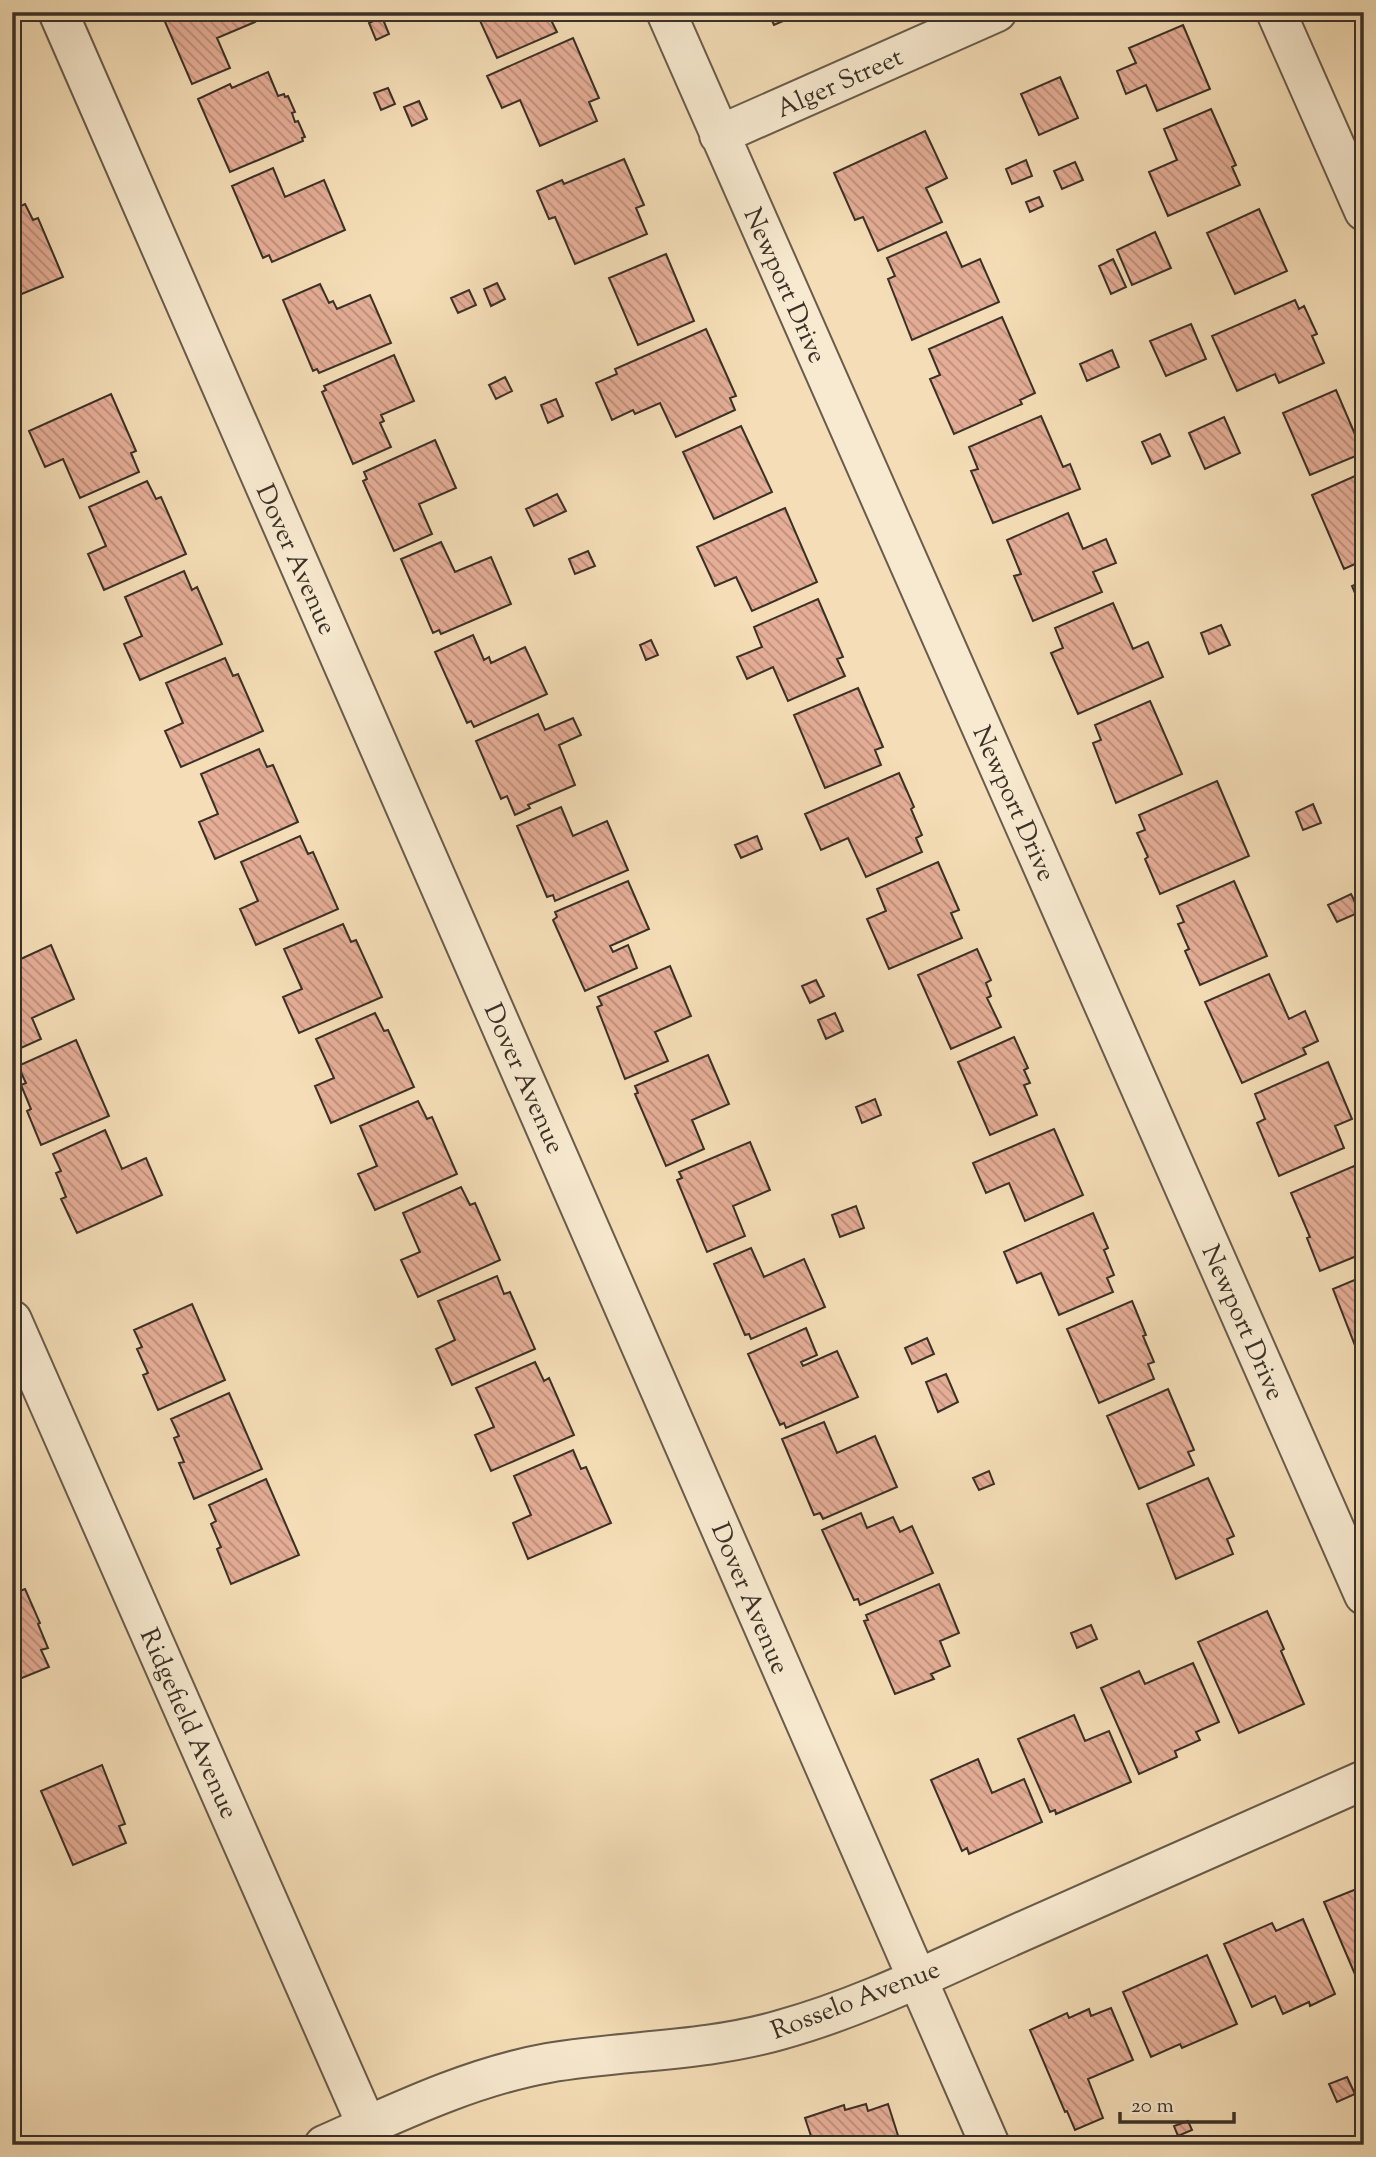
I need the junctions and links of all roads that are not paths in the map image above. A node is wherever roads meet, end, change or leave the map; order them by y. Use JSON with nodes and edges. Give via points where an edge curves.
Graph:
{"nodes":[{"id":1,"x":58,"y":12,"type":"edge"},
{"id":2,"x":666,"y":12,"type":"edge"},
{"id":3,"x":997,"y":12,"type":"edge"},
{"id":4,"x":1276,"y":12,"type":"edge"},
{"id":5,"x":719,"y":135,"type":"junction"},
{"id":6,"x":1364,"y":211,"type":"edge"},
{"id":7,"x":12,"y":1320,"type":"edge"},
{"id":8,"x":1364,"y":1595,"type":"edge"},
{"id":9,"x":1364,"y":1780,"type":"edge"},
{"id":10,"x":917,"y":1978,"type":"junction"},
{"id":11,"x":367,"y":2126,"type":"junction"},
{"id":12,"x":324,"y":2145,"type":"edge"},
{"id":13,"x":990,"y":2145,"type":"edge"}],
"edges":[{"from":1,"to":10,"type":"street","name":"Dover Avenue"},
{"from":2,"to":5,"type":"street","name":"Newport Drive"},
{"from":3,"to":5,"type":"street","name":"Alger Street"},
{"from":4,"to":6,"type":"street"},
{"from":5,"to":8,"type":"street","name":"Newport Drive"},
{"from":7,"to":11,"type":"street","name":"Ridgefield Avenue"},
{"from":9,"to":10,"type":"street","name":"Rosselo Avenue"},
{"from":10,"to":11,"type":"street","name":"Rosselo Avenue","via":[[779,2031],[694,2047],[610,2054],[519,2069]]},
{"from":10,"to":13,"type":"street","name":"Dover Avenue"},
{"from":11,"to":12,"type":"street","name":"Rosselo Avenue"}]}
